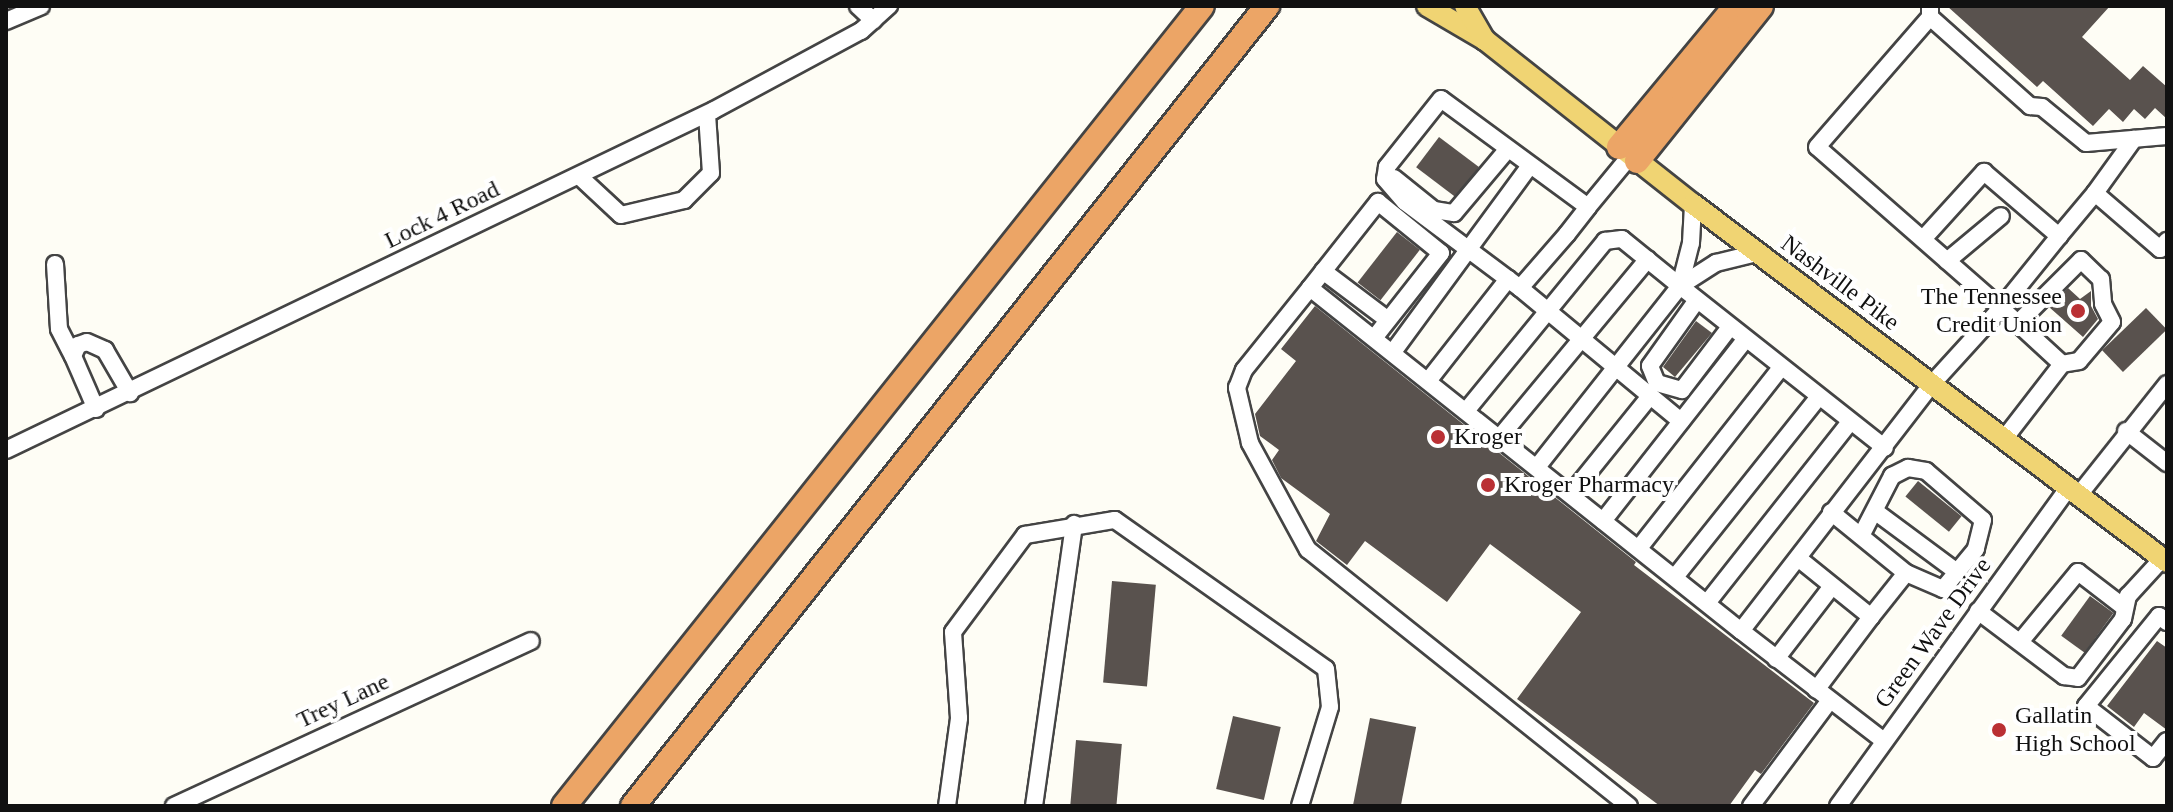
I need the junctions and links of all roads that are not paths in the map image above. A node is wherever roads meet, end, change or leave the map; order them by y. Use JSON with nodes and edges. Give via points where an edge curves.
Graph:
{"nodes":[{"id":1,"x":41,"y":6,"type":"edge"},
{"id":2,"x":858,"y":6,"type":"edge"},
{"id":3,"x":889,"y":6,"type":"edge"},
{"id":4,"x":1202,"y":6,"type":"edge"},
{"id":5,"x":1267,"y":6,"type":"edge"},
{"id":6,"x":1427,"y":6,"type":"edge"},
{"id":7,"x":1465,"y":6,"type":"edge"},
{"id":8,"x":1736,"y":6,"type":"edge"},
{"id":9,"x":1761,"y":6,"type":"edge"},
{"id":10,"x":1930,"y":12,"type":"edge"},
{"id":11,"x":873,"y":20,"type":"junction"},
{"id":12,"x":6,"y":21,"type":"edge"},
{"id":13,"x":1485,"y":40,"type":"junction"},
{"id":14,"x":707,"y":114,"type":"junction"},
{"id":15,"x":2167,"y":136,"type":"edge"},
{"id":16,"x":2134,"y":139,"type":"junction"},
{"id":17,"x":1507,"y":150,"type":"junction"},
{"id":18,"x":1629,"y":155,"type":"junction"},
{"id":19,"x":1529,"y":167,"type":"junction"},
{"id":20,"x":1386,"y":172,"type":"junction"},
{"id":21,"x":579,"y":176,"type":"junction"},
{"id":22,"x":2095,"y":193,"type":"junction"},
{"id":23,"x":1693,"y":204,"type":"junction"},
{"id":24,"x":1588,"y":207,"type":"junction"},
{"id":25,"x":1399,"y":208,"type":"junction"},
{"id":26,"x":2001,"y":216,"type":"dead end"},
{"id":27,"x":2059,"y":236,"type":"junction"},
{"id":28,"x":1923,"y":239,"type":"junction"},
{"id":29,"x":2167,"y":241,"type":"edge"},
{"id":30,"x":1470,"y":248,"type":"junction"},
{"id":31,"x":1757,"y":253,"type":"junction"},
{"id":32,"x":1648,"y":259,"type":"junction"},
{"id":33,"x":1947,"y":261,"type":"junction"},
{"id":34,"x":55,"y":264,"type":"dead end"},
{"id":35,"x":1323,"y":271,"type":"junction"},
{"id":36,"x":1421,"y":278,"type":"junction"},
{"id":37,"x":1514,"y":284,"type":"junction"},
{"id":38,"x":1680,"y":286,"type":"junction"},
{"id":39,"x":1310,"y":288,"type":"junction"},
{"id":40,"x":1438,"y":291,"type":"junction"},
{"id":41,"x":1697,"y":300,"type":"junction"},
{"id":42,"x":2001,"y":308,"type":"junction"},
{"id":43,"x":1548,"y":310,"type":"junction"},
{"id":44,"x":1388,"y":320,"type":"junction"},
{"id":45,"x":2018,"y":323,"type":"junction"},
{"id":46,"x":1730,"y":327,"type":"junction"},
{"id":47,"x":1374,"y":338,"type":"junction"},
{"id":48,"x":1581,"y":338,"type":"junction"},
{"id":49,"x":1745,"y":340,"type":"junction"},
{"id":50,"x":1393,"y":352,"type":"junction"},
{"id":51,"x":73,"y":356,"type":"junction"},
{"id":52,"x":2062,"y":364,"type":"junction"},
{"id":53,"x":1615,"y":366,"type":"junction"},
{"id":54,"x":1780,"y":369,"type":"junction"},
{"id":55,"x":1428,"y":381,"type":"junction"},
{"id":56,"x":2167,"y":384,"type":"edge"},
{"id":57,"x":1931,"y":385,"type":"junction"},
{"id":58,"x":130,"y":393,"type":"junction"},
{"id":59,"x":1650,"y":396,"type":"junction"},
{"id":60,"x":2167,"y":398,"type":"edge"},
{"id":61,"x":1817,"y":399,"type":"junction"},
{"id":62,"x":96,"y":409,"type":"junction"},
{"id":63,"x":1466,"y":411,"type":"junction"},
{"id":64,"x":1681,"y":421,"type":"junction"},
{"id":65,"x":1850,"y":422,"type":"junction"},
{"id":66,"x":2129,"y":428,"type":"junction"},
{"id":67,"x":1500,"y":437,"type":"junction"},
{"id":68,"x":2004,"y":439,"type":"junction"},
{"id":69,"x":1885,"y":448,"type":"junction"},
{"id":70,"x":6,"y":450,"type":"edge"},
{"id":71,"x":2167,"y":463,"type":"edge"},
{"id":72,"x":1537,"y":467,"type":"junction"},
{"id":73,"x":2073,"y":492,"type":"junction"},
{"id":74,"x":1571,"y":494,"type":"junction"},
{"id":75,"x":1831,"y":512,"type":"junction"},
{"id":76,"x":1876,"y":512,"type":"junction"},
{"id":77,"x":1603,"y":521,"type":"junction"},
{"id":78,"x":1074,"y":524,"type":"junction"},
{"id":79,"x":1861,"y":536,"type":"junction"},
{"id":80,"x":1639,"y":548,"type":"junction"},
{"id":81,"x":1798,"y":558,"type":"junction"},
{"id":82,"x":2165,"y":560,"type":"edge"},
{"id":83,"x":1957,"y":572,"type":"junction"},
{"id":84,"x":1906,"y":573,"type":"junction"},
{"id":85,"x":1675,"y":577,"type":"junction"},
{"id":86,"x":1832,"y":586,"type":"junction"},
{"id":87,"x":1707,"y":603,"type":"junction"},
{"id":88,"x":2125,"y":608,"type":"junction"},
{"id":89,"x":1978,"y":611,"type":"junction"},
{"id":90,"x":2164,"y":615,"type":"edge"},
{"id":91,"x":1871,"y":617,"type":"junction"},
{"id":92,"x":1741,"y":631,"type":"junction"},
{"id":93,"x":531,"y":641,"type":"dead end"},
{"id":94,"x":2020,"y":642,"type":"junction"},
{"id":95,"x":1776,"y":659,"type":"junction"},
{"id":96,"x":1823,"y":695,"type":"junction"},
{"id":97,"x":1884,"y":741,"type":"junction"},
{"id":98,"x":2167,"y":741,"type":"edge"},
{"id":99,"x":183,"y":804,"type":"edge"},
{"id":100,"x":564,"y":806,"type":"edge"},
{"id":101,"x":633,"y":806,"type":"edge"},
{"id":102,"x":947,"y":806,"type":"edge"},
{"id":103,"x":1034,"y":806,"type":"edge"},
{"id":104,"x":1300,"y":806,"type":"edge"},
{"id":105,"x":1629,"y":806,"type":"edge"},
{"id":106,"x":1751,"y":806,"type":"edge"},
{"id":107,"x":1838,"y":806,"type":"edge"}],
"edges":[{"from":1,"to":12,"type":"street"},
{"from":2,"to":11,"type":"street"},
{"from":3,"to":11,"type":"street","name":"Lock 4 Road"},
{"from":4,"to":100,"type":"highway"},
{"from":5,"to":101,"type":"highway"},
{"from":6,"to":13,"type":"main road","name":"Nashville Pike"},
{"from":7,"to":13,"type":"main road","name":"Nashville Pike"},
{"from":8,"to":18,"type":"highway"},
{"from":9,"to":18,"type":"highway"},
{"from":10,"to":16,"type":"street","via":[[2030,106],[2042,107],[2086,143]]},
{"from":10,"to":28,"type":"street","via":[[1817,147]]},
{"from":11,"to":14,"type":"street","name":"Lock 4 Road"},
{"from":13,"to":18,"type":"main road","name":"Nashville Pike"},
{"from":14,"to":21,"type":"street","name":"Lock 4 Road"},
{"from":14,"to":21,"type":"street","via":[[711,173],[684,200],[621,215]]},
{"from":15,"to":16,"type":"street"},
{"from":16,"to":22,"type":"street"},
{"from":17,"to":19,"type":"street"},
{"from":17,"to":20,"type":"street","via":[[1454,213],[1434,210]]},
{"from":17,"to":20,"type":"street","via":[[1441,99]]},
{"from":18,"to":23,"type":"main road","name":"Nashville Pike"},
{"from":18,"to":24,"type":"street"},
{"from":19,"to":24,"type":"street","via":[[1550,189]]},
{"from":19,"to":30,"type":"street"},
{"from":20,"to":25,"type":"street"},
{"from":21,"to":58,"type":"street","name":"Lock 4 Road"},
{"from":22,"to":27,"type":"street"},
{"from":22,"to":29,"type":"street","via":[[2160,249]]},
{"from":23,"to":31,"type":"main road","name":"Nashville Pike"},
{"from":23,"to":38,"type":"street","via":[[1691,243]]},
{"from":24,"to":37,"type":"street"},
{"from":25,"to":30,"type":"street"},
{"from":25,"to":35,"type":"street","via":[[1378,202]]},
{"from":25,"to":36,"type":"street","via":[[1441,253]]},
{"from":26,"to":33,"type":"street"},
{"from":27,"to":28,"type":"street","via":[[1984,172]]},
{"from":27,"to":42,"type":"street"},
{"from":28,"to":33,"type":"street"},
{"from":30,"to":37,"type":"street"},
{"from":30,"to":40,"type":"street"},
{"from":31,"to":38,"type":"street","via":[[1716,263]]},
{"from":31,"to":57,"type":"main road","name":"Nashville Pike"},
{"from":32,"to":38,"type":"street"},
{"from":32,"to":43,"type":"street","via":[[1622,239],[1605,241]]},
{"from":32,"to":48,"type":"street"},
{"from":33,"to":42,"type":"street"},
{"from":34,"to":51,"type":"street","via":[[59,329]]},
{"from":35,"to":39,"type":"street"},
{"from":35,"to":44,"type":"street"},
{"from":36,"to":40,"type":"street"},
{"from":36,"to":44,"type":"street"},
{"from":37,"to":43,"type":"street"},
{"from":37,"to":55,"type":"street"},
{"from":38,"to":41,"type":"street"},
{"from":38,"to":53,"type":"street"},
{"from":39,"to":47,"type":"street"},
{"from":39,"to":105,"type":"street","via":[[1244,370],[1237,388],[1250,443],[1308,550]]},
{"from":40,"to":50,"type":"street"},
{"from":41,"to":46,"type":"street"},
{"from":41,"to":46,"type":"street","via":[[1650,366],[1657,383],[1682,390]]},
{"from":42,"to":45,"type":"street"},
{"from":42,"to":57,"type":"street"},
{"from":43,"to":48,"type":"street"},
{"from":43,"to":63,"type":"street"},
{"from":44,"to":47,"type":"street"},
{"from":45,"to":52,"type":"street"},
{"from":45,"to":52,"type":"street","via":[[2081,260],[2101,279],[2103,304],[2112,322],[2079,361]]},
{"from":46,"to":49,"type":"street"},
{"from":47,"to":50,"type":"street"},
{"from":48,"to":53,"type":"street"},
{"from":48,"to":67,"type":"street"},
{"from":49,"to":54,"type":"street"},
{"from":49,"to":64,"type":"street"},
{"from":50,"to":55,"type":"street"},
{"from":51,"to":58,"type":"street","via":[[78,345],[87,342],[105,350]]},
{"from":51,"to":62,"type":"street"},
{"from":52,"to":68,"type":"street"},
{"from":53,"to":59,"type":"street"},
{"from":53,"to":72,"type":"street"},
{"from":54,"to":61,"type":"street"},
{"from":54,"to":80,"type":"street"},
{"from":55,"to":63,"type":"street"},
{"from":56,"to":66,"type":"street"},
{"from":57,"to":68,"type":"main road","name":"Nashville Pike"},
{"from":57,"to":69,"type":"street"},
{"from":58,"to":62,"type":"street","name":"Lock 4 Road"},
{"from":59,"to":64,"type":"street"},
{"from":59,"to":74,"type":"street"},
{"from":60,"to":66,"type":"street","via":[[2144,424]]},
{"from":61,"to":65,"type":"street"},
{"from":61,"to":85,"type":"street"},
{"from":62,"to":70,"type":"street","name":"Lock 4 Road"},
{"from":63,"to":67,"type":"street"},
{"from":64,"to":77,"type":"street"},
{"from":65,"to":69,"type":"street"},
{"from":65,"to":87,"type":"street"},
{"from":66,"to":71,"type":"street"},
{"from":66,"to":73,"type":"street","name":"Green Wave Drive"},
{"from":67,"to":72,"type":"street"},
{"from":68,"to":73,"type":"main road","name":"Nashville Pike"},
{"from":69,"to":75,"type":"street"},
{"from":72,"to":74,"type":"street"},
{"from":73,"to":82,"type":"main road","name":"Nashville Pike"},
{"from":73,"to":89,"type":"street","name":"Green Wave Drive"},
{"from":74,"to":77,"type":"street"},
{"from":75,"to":79,"type":"street"},
{"from":75,"to":81,"type":"street"},
{"from":76,"to":79,"type":"street"},
{"from":76,"to":83,"type":"street"},
{"from":76,"to":83,"type":"street","via":[[1892,476],[1908,468],[1926,471],[1983,520],[1976,549]]},
{"from":77,"to":80,"type":"street"},
{"from":78,"to":102,"type":"street","via":[[1025,535],[953,632],[959,718]]},
{"from":78,"to":103,"type":"street"},
{"from":78,"to":104,"type":"street","via":[[1115,520],[1326,669],[1330,707]]},
{"from":79,"to":84,"type":"street"},
{"from":80,"to":85,"type":"street"},
{"from":81,"to":86,"type":"street"},
{"from":81,"to":92,"type":"street"},
{"from":82,"to":88,"type":"street","via":[[2128,596]]},
{"from":83,"to":84,"type":"street","via":[[1943,589]]},
{"from":84,"to":91,"type":"street"},
{"from":85,"to":87,"type":"street"},
{"from":86,"to":91,"type":"street"},
{"from":86,"to":95,"type":"street"},
{"from":87,"to":92,"type":"street"},
{"from":88,"to":94,"type":"street","via":[[2078,572]]},
{"from":88,"to":94,"type":"street","via":[[2089,669],[2078,678],[2064,676]]},
{"from":89,"to":94,"type":"street"},
{"from":89,"to":97,"type":"street","name":"Green Wave Drive"},
{"from":90,"to":98,"type":"street","via":[[2086,706],[2153,758]]},
{"from":91,"to":96,"type":"street"},
{"from":92,"to":95,"type":"street"},
{"from":93,"to":99,"type":"street","name":"Trey Lane"},
{"from":95,"to":96,"type":"street"},
{"from":96,"to":97,"type":"street"},
{"from":96,"to":106,"type":"street"},
{"from":97,"to":107,"type":"street","name":"Green Wave Drive"}]}
